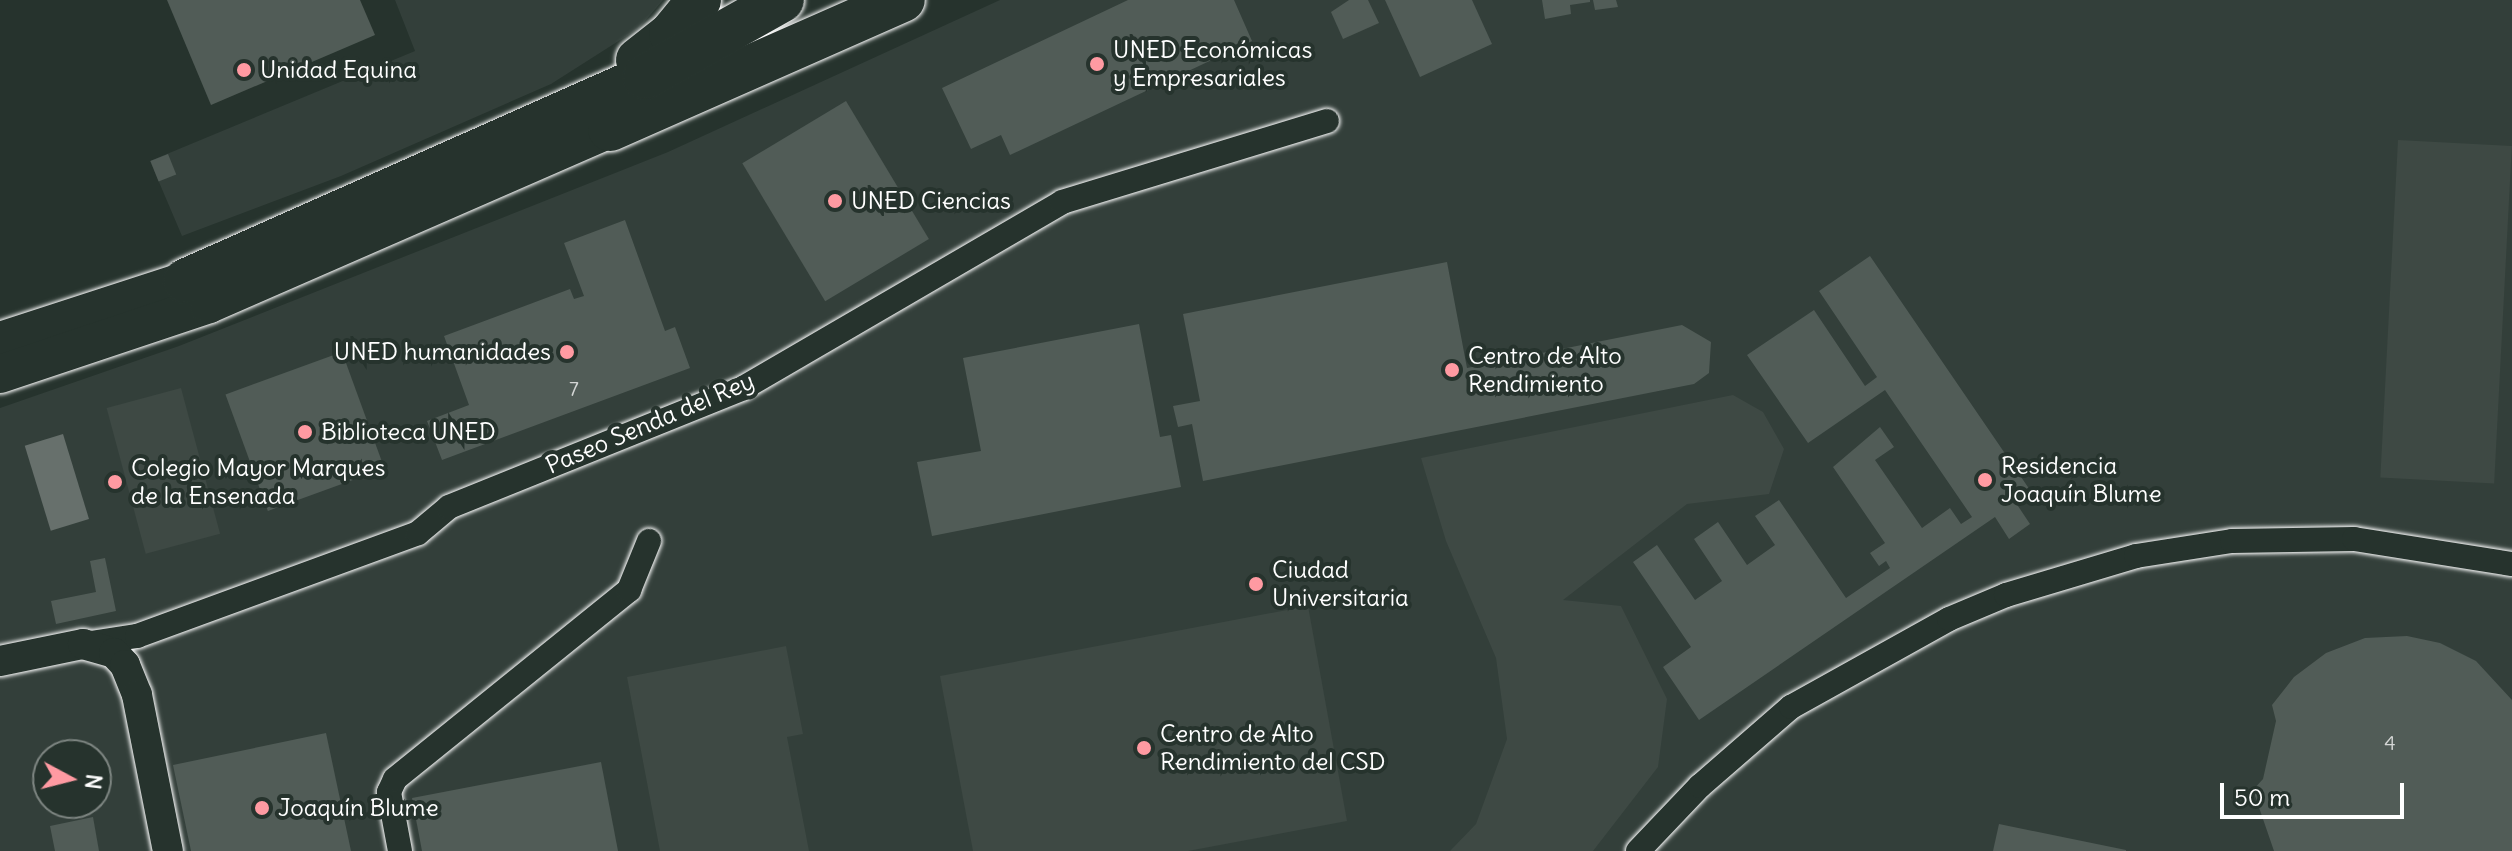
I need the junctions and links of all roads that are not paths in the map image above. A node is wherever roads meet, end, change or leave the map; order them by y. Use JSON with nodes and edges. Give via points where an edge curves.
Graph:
{"nodes":[{"id":1,"x":699,"y":0,"type":"edge"},
{"id":2,"x":782,"y":0,"type":"edge"},
{"id":3,"x":903,"y":0,"type":"edge"},
{"id":4,"x":1327,"y":121,"type":"dead end"},
{"id":5,"x":610,"y":129,"type":"joint"},
{"id":6,"x":481,"y":154,"type":"junction"},
{"id":7,"x":185,"y":281,"type":"joint"},
{"id":8,"x":0,"y":341,"type":"edge"},
{"id":9,"x":0,"y":374,"type":"edge"},
{"id":10,"x":649,"y":541,"type":"dead end"},
{"id":11,"x":2512,"y":564,"type":"edge"},
{"id":12,"x":153,"y":630,"type":"junction"},
{"id":13,"x":83,"y":644,"type":"junction"},
{"id":14,"x":0,"y":661,"type":"edge"},
{"id":15,"x":137,"y":695,"type":"junction"},
{"id":16,"x":168,"y":851,"type":"edge"},
{"id":17,"x":400,"y":851,"type":"edge"},
{"id":18,"x":1638,"y":851,"type":"edge"}],
"edges":[{"from":1,"to":6,"type":"highway","via":[[671,34],[620,73]]},
{"from":2,"to":6,"type":"highway","via":[[645,77]]},
{"from":3,"to":5,"type":"highway"},
{"from":4,"to":12,"type":"street","name":"Paseo Senda del Rey","via":[[1062,202],[743,388],[449,507],[418,533]]},
{"from":5,"to":9,"type":"main road","via":[[209,304]]},
{"from":6,"to":7,"type":"highway"},
{"from":7,"to":8,"type":"main road"},
{"from":10,"to":17,"type":"street","via":[[629,590],[395,779],[389,792]]},
{"from":11,"to":18,"type":"street","via":[[2403,544],[2290,539],[2136,556],[2047,582],[1949,619],[1791,707],[1700,786]]},
{"from":12,"to":13,"type":"street","name":"Paseo Senda del Rey"},
{"from":12,"to":15,"type":"street","via":[[140,655]]},
{"from":13,"to":14,"type":"street","name":"Paseo Senda del Rey"},
{"from":13,"to":15,"type":"street","via":[[114,653]]},
{"from":15,"to":16,"type":"street"}]}
